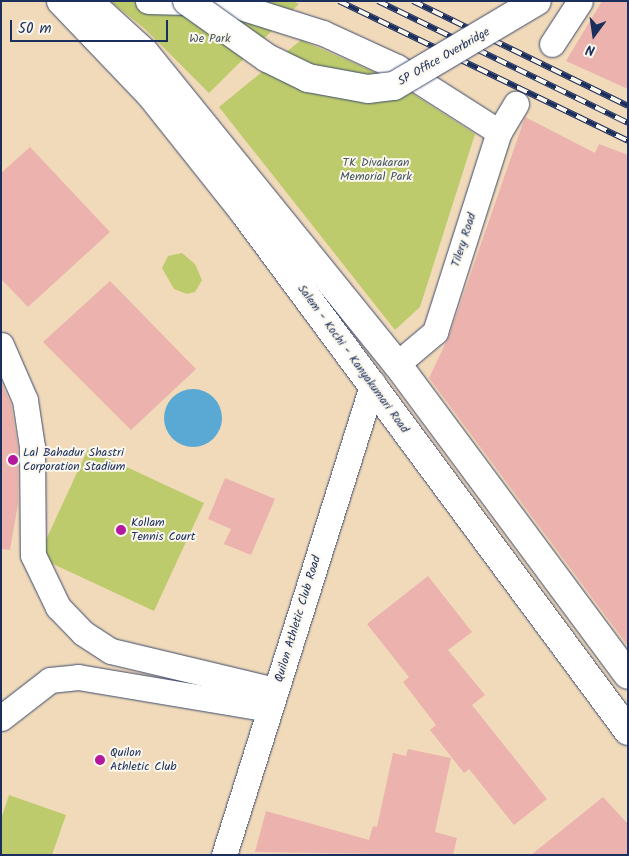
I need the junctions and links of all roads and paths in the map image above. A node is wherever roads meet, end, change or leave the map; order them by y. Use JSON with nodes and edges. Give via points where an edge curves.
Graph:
{"nodes":[{"id":1,"x":61,"y":1,"type":"edge"},
{"id":2,"x":88,"y":1,"type":"edge"},
{"id":3,"x":148,"y":1,"type":"edge"},
{"id":4,"x":187,"y":1,"type":"edge"},
{"id":5,"x":537,"y":1,"type":"edge"},
{"id":6,"x":580,"y":1,"type":"edge"},
{"id":7,"x":552,"y":44,"type":"dead end"},
{"id":8,"x":516,"y":104,"type":"dead end"},
{"id":9,"x":499,"y":132,"type":"junction"},
{"id":10,"x":1,"y":345,"type":"edge"},
{"id":11,"x":397,"y":364,"type":"junction"},
{"id":12,"x":373,"y":383,"type":"junction"},
{"id":13,"x":628,"y":675,"type":"edge"},
{"id":14,"x":272,"y":700,"type":"junction"},
{"id":15,"x":1,"y":718,"type":"edge"},
{"id":16,"x":628,"y":731,"type":"edge"},
{"id":17,"x":224,"y":855,"type":"edge"}],
"edges":[{"from":1,"to":12,"type":"main road","name":"Salem - Kochi - Kanyakumari Road","via":[[150,94]]},
{"from":2,"to":11,"type":"main road","via":[[145,53]]},
{"from":3,"to":9,"type":"street","via":[[228,3],[323,33],[397,67]]},
{"from":4,"to":5,"type":"main road","name":"SP Office Overbridge","bridge":true,"via":[[267,58],[308,78],[368,89],[394,86]]},
{"from":6,"to":7,"type":"street"},
{"from":8,"to":9,"type":"street","name":"Tilery Road"},
{"from":9,"to":11,"type":"street","name":"Tilery Road","via":[[435,332]]},
{"from":10,"to":14,"type":"street","via":[[15,371],[29,428],[33,555],[58,607],[83,633],[111,651]]},
{"from":11,"to":13,"type":"main road"},
{"from":12,"to":14,"type":"street","name":"Quilon Athletic Club Road"},
{"from":12,"to":16,"type":"main road","name":"Salem - Kochi - Kanyakumari Road"},
{"from":14,"to":15,"type":"street","via":[[78,677],[50,680]]},
{"from":14,"to":17,"type":"street","name":"Quilon Athletic Club Road"}]}
